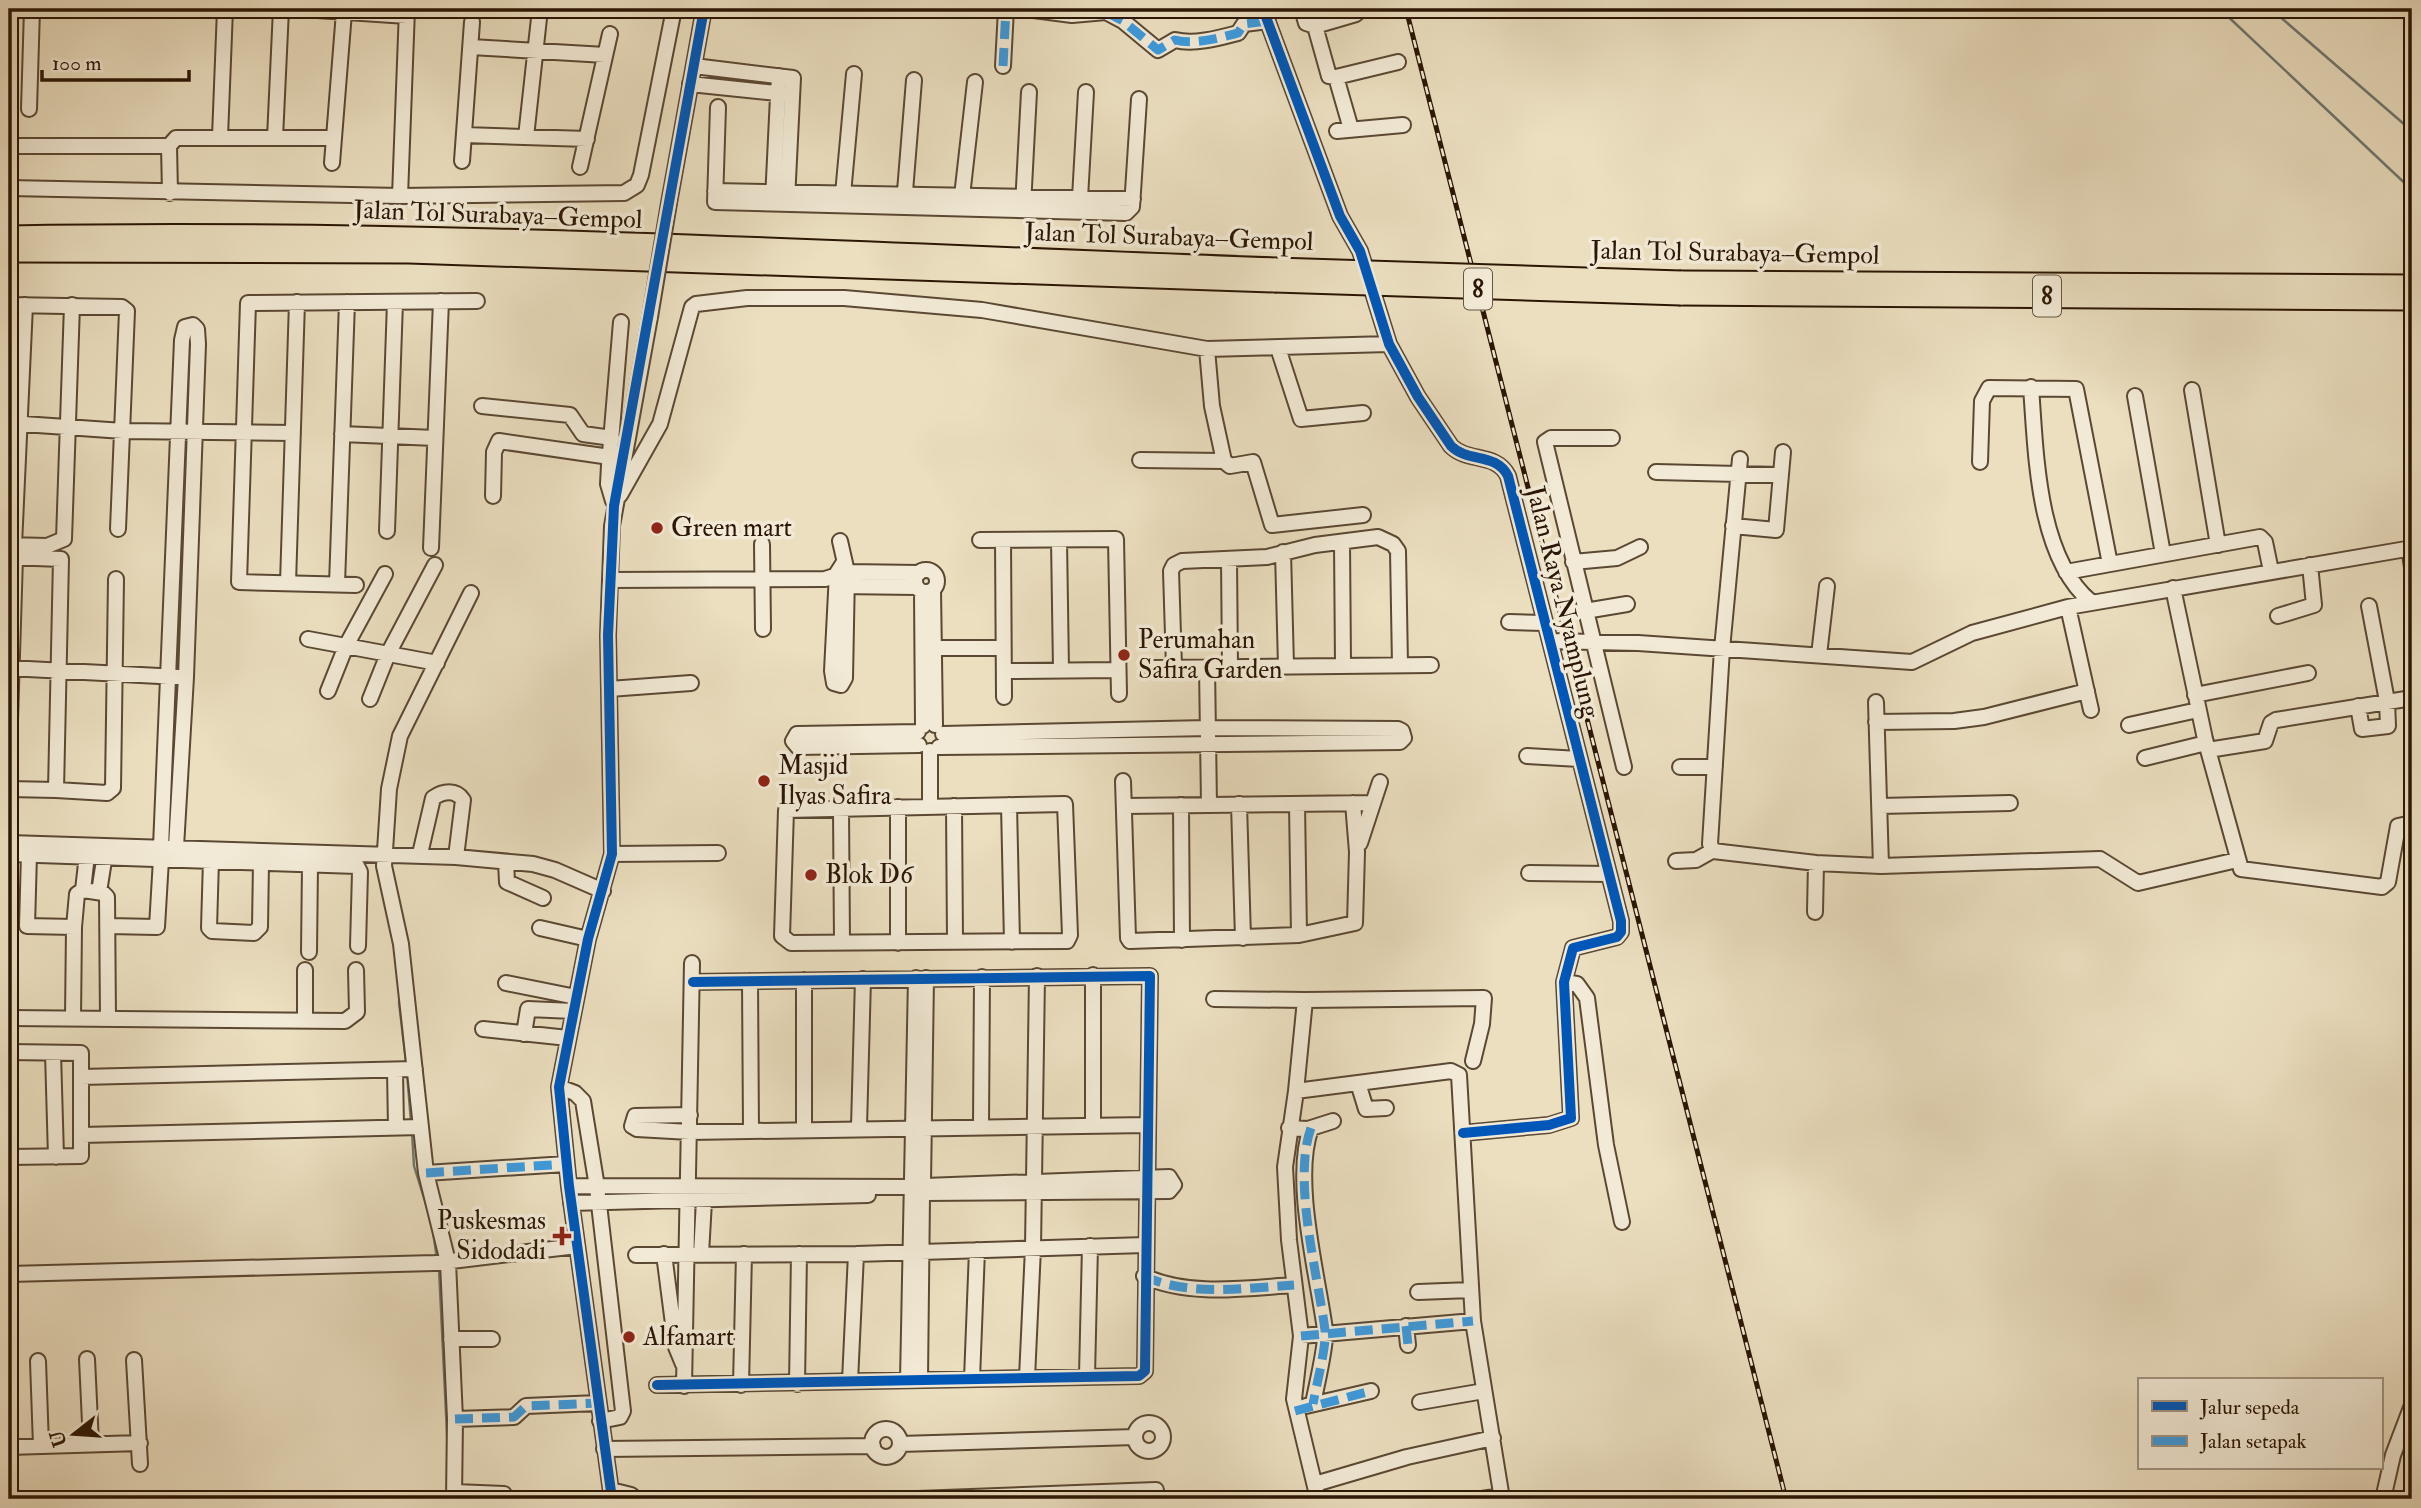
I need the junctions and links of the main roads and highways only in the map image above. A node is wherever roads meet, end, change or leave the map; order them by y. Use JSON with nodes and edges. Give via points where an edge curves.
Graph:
{"nodes":[{"id":1,"x":9,"y":236,"type":"edge"},
{"id":2,"x":9,"y":252,"type":"edge"},
{"id":3,"x":1275,"y":275,"type":"junction"},
{"id":4,"x":2412,"y":285,"type":"edge"},
{"id":5,"x":1681,"y":288,"type":"junction"},
{"id":6,"x":2412,"y":300,"type":"edge"}],
"edges":[{"from":1,"to":3,"type":"highway","name":"Jalan Tol Surabaya–Gempol","number":"8","via":[[461,239]]},
{"from":2,"to":3,"type":"highway","name":"Jalan Tol Surabaya–Gempol","number":"8","via":[[409,253]]},
{"from":3,"to":5,"type":"highway","name":"Jalan Tol Surabaya–Gempol","number":"8","bridge":true},
{"from":4,"to":5,"type":"highway","name":"Jalan Tol Surabaya–Gempol","number":"8"},
{"from":5,"to":6,"type":"highway","name":"Jalan Tol Surabaya–Gempol","number":"8"}]}
